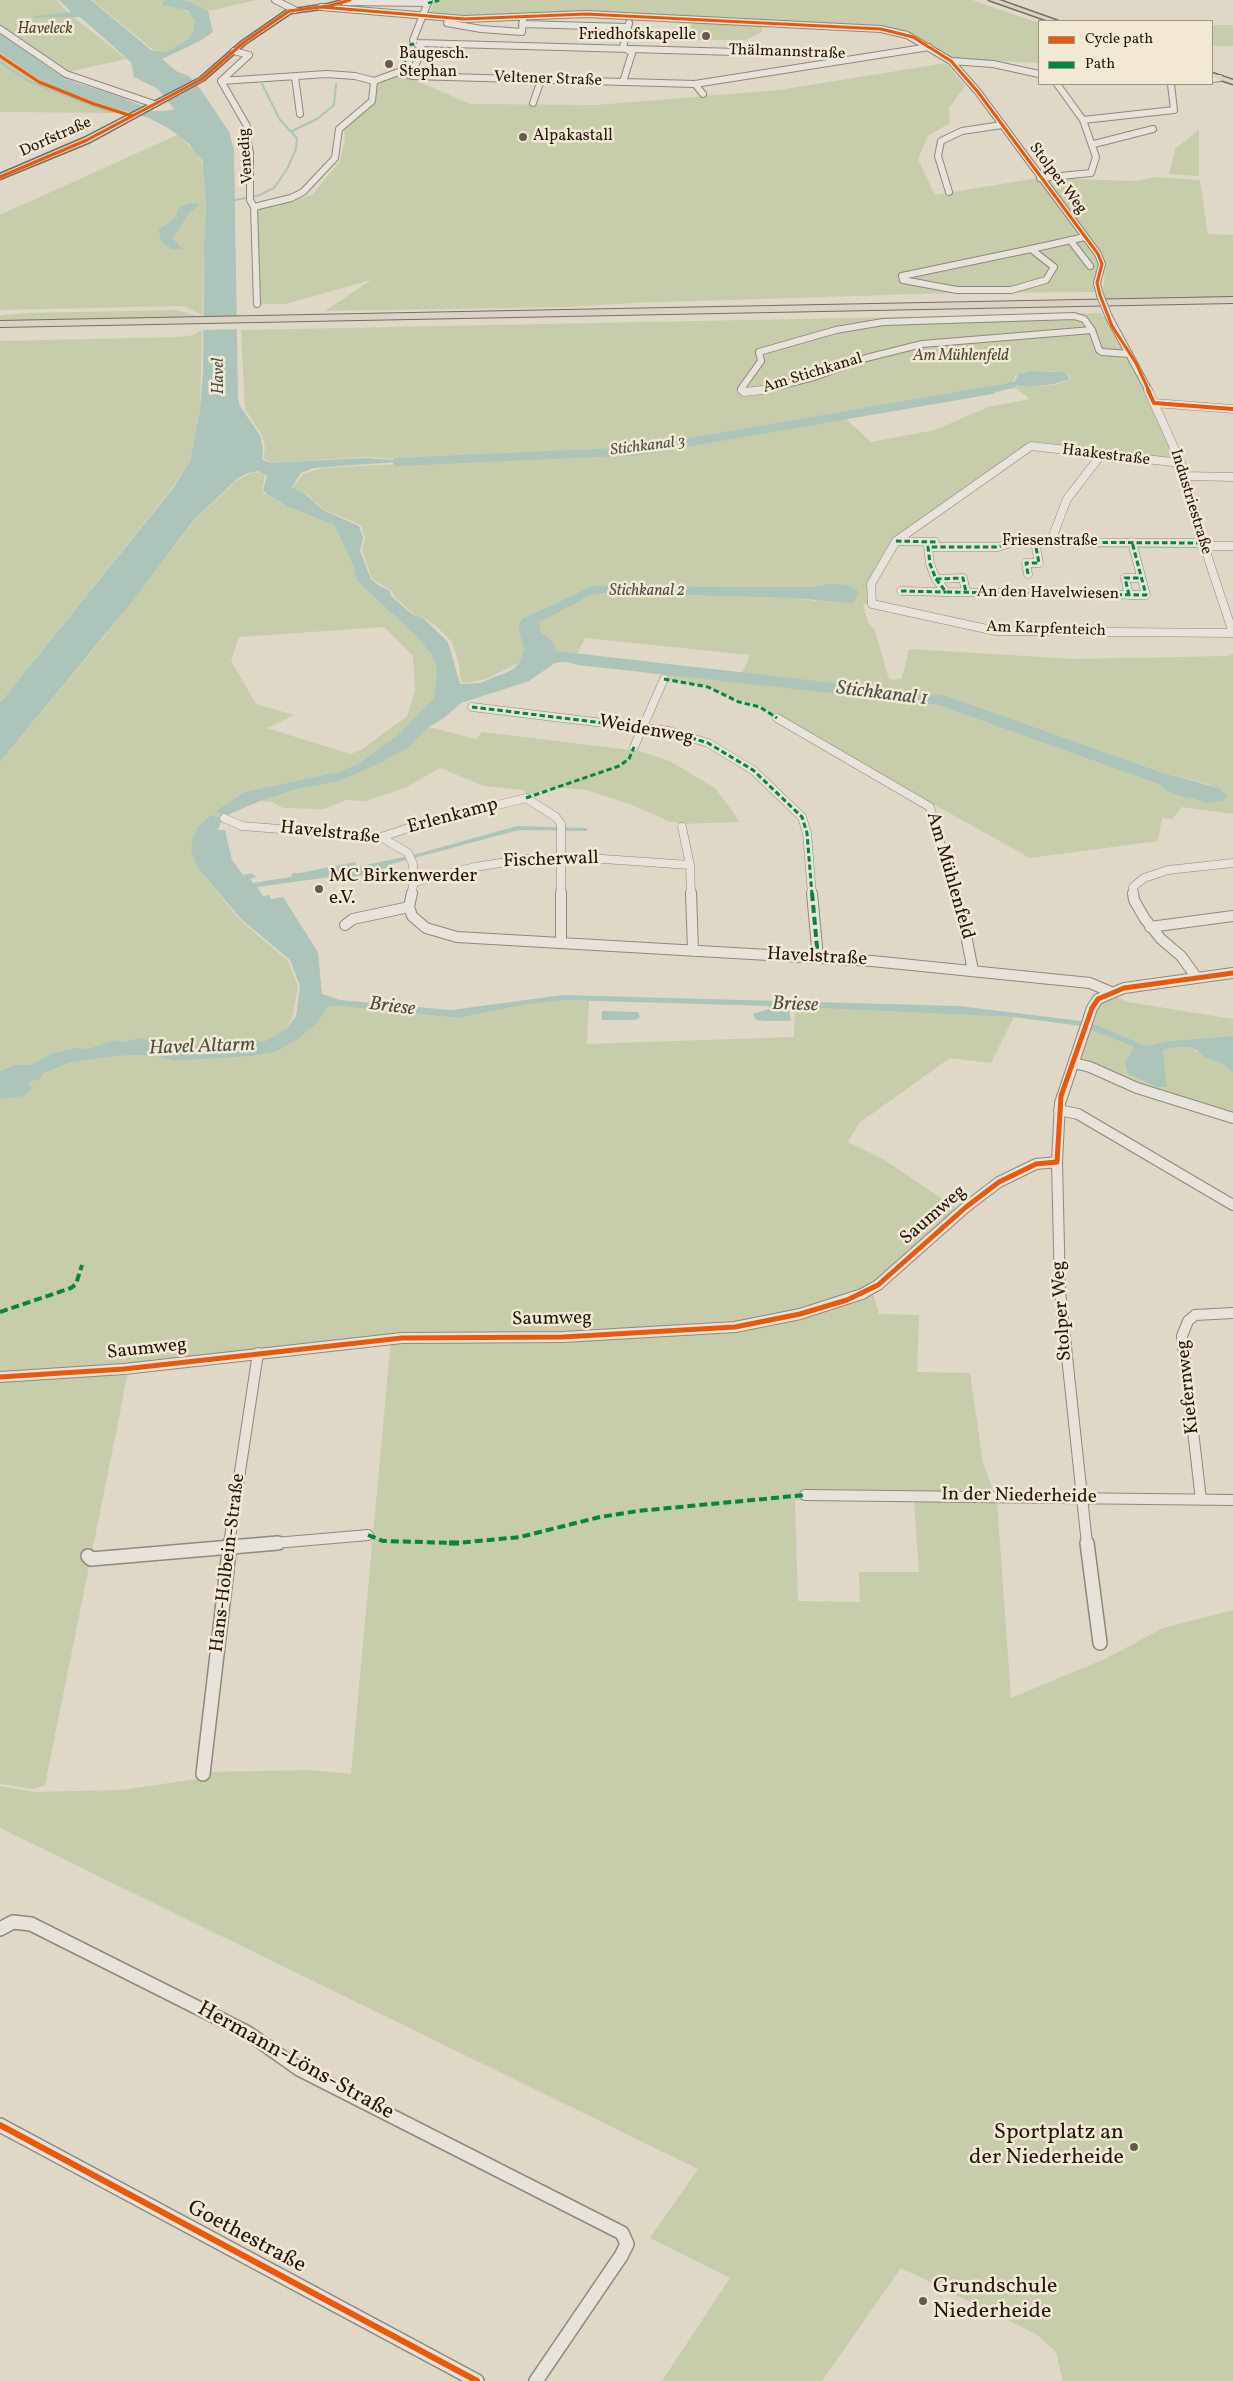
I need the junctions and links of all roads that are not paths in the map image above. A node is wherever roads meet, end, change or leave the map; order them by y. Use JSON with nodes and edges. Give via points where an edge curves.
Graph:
{"nodes":[{"id":1,"x":275,"y":0,"type":"edge"},
{"id":2,"x":347,"y":1,"type":"edge"},
{"id":3,"x":999,"y":1,"type":"edge"},
{"id":4,"x":429,"y":2,"type":"edge"},
{"id":5,"x":321,"y":7,"type":"junction"},
{"id":6,"x":295,"y":10,"type":"junction"},
{"id":7,"x":422,"y":17,"type":"junction"},
{"id":8,"x":523,"y":17,"type":"junction"},
{"id":9,"x":632,"y":17,"type":"junction"},
{"id":10,"x":441,"y":19,"type":"junction"},
{"id":11,"x":1052,"y":20,"type":"edge"},
{"id":12,"x":522,"y":24,"type":"junction"},
{"id":13,"x":627,"y":27,"type":"junction"},
{"id":14,"x":0,"y":29,"type":"edge"},
{"id":15,"x":417,"y":44,"type":"junction"},
{"id":16,"x":929,"y":47,"type":"junction"},
{"id":17,"x":628,"y":50,"type":"junction"},
{"id":18,"x":234,"y":52,"type":"junction"},
{"id":19,"x":857,"y":57,"type":"junction"},
{"id":20,"x":951,"y":61,"type":"junction"},
{"id":21,"x":405,"y":71,"type":"junction"},
{"id":22,"x":1038,"y":74,"type":"edge"},
{"id":23,"x":1213,"y":75,"type":"edge"},
{"id":24,"x":295,"y":77,"type":"junction"},
{"id":25,"x":1220,"y":78,"type":"junction"},
{"id":26,"x":1213,"y":79,"type":"edge"},
{"id":27,"x":541,"y":80,"type":"junction"},
{"id":28,"x":374,"y":81,"type":"junction"},
{"id":29,"x":221,"y":82,"type":"junction"},
{"id":30,"x":623,"y":82,"type":"junction"},
{"id":31,"x":1233,"y":82,"type":"edge"},
{"id":32,"x":695,"y":84,"type":"junction"},
{"id":33,"x":1058,"y":85,"type":"edge"},
{"id":34,"x":1171,"y":85,"type":"edge"},
{"id":35,"x":703,"y":94,"type":"dead end"},
{"id":36,"x":533,"y":103,"type":"dead end"},
{"id":37,"x":151,"y":106,"type":"junction"},
{"id":38,"x":300,"y":114,"type":"dead end"},
{"id":39,"x":1083,"y":120,"type":"junction"},
{"id":40,"x":1002,"y":125,"type":"junction"},
{"id":41,"x":1154,"y":129,"type":"dead end"},
{"id":42,"x":1094,"y":144,"type":"junction"},
{"id":43,"x":0,"y":177,"type":"edge"},
{"id":44,"x":1040,"y":178,"type":"junction"},
{"id":45,"x":949,"y":192,"type":"dead end"},
{"id":46,"x":254,"y":207,"type":"junction"},
{"id":47,"x":1085,"y":237,"type":"junction"},
{"id":48,"x":1070,"y":240,"type":"junction"},
{"id":49,"x":1031,"y":249,"type":"junction"},
{"id":50,"x":1090,"y":266,"type":"dead end"},
{"id":51,"x":1233,"y":300,"type":"edge"},
{"id":52,"x":257,"y":304,"type":"dead end"},
{"id":53,"x":1233,"y":306,"type":"edge"},
{"id":54,"x":251,"y":323,"type":"junction"},
{"id":55,"x":0,"y":324,"type":"edge"},
{"id":56,"x":187,"y":324,"type":"junction"},
{"id":57,"x":0,"y":330,"type":"edge"},
{"id":58,"x":1092,"y":330,"type":"junction"},
{"id":59,"x":1124,"y":346,"type":"joint"},
{"id":60,"x":1129,"y":354,"type":"junction"},
{"id":61,"x":1154,"y":402,"type":"junction"},
{"id":62,"x":1233,"y":409,"type":"edge"},
{"id":63,"x":1101,"y":455,"type":"junction"},
{"id":64,"x":1181,"y":463,"type":"junction"},
{"id":65,"x":1185,"y":476,"type":"junction"},
{"id":66,"x":1233,"y":476,"type":"edge"},
{"id":67,"x":896,"y":542,"type":"junction"},
{"id":68,"x":1013,"y":542,"type":"junction"},
{"id":69,"x":1035,"y":542,"type":"junction"},
{"id":70,"x":1054,"y":542,"type":"junction"},
{"id":71,"x":1132,"y":542,"type":"junction"},
{"id":72,"x":1204,"y":545,"type":"junction"},
{"id":73,"x":1233,"y":546,"type":"edge"},
{"id":74,"x":1028,"y":574,"type":"dead end"},
{"id":75,"x":936,"y":578,"type":"junction"},
{"id":76,"x":1141,"y":578,"type":"junction"},
{"id":77,"x":902,"y":591,"type":"dead end"},
{"id":78,"x":946,"y":592,"type":"junction"},
{"id":79,"x":966,"y":592,"type":"junction"},
{"id":80,"x":1129,"y":595,"type":"junction"},
{"id":81,"x":1233,"y":633,"type":"edge"},
{"id":82,"x":664,"y":679,"type":"dead end"},
{"id":83,"x":472,"y":707,"type":"dead end"},
{"id":84,"x":777,"y":718,"type":"dead end"},
{"id":85,"x":643,"y":726,"type":"junction"},
{"id":86,"x":634,"y":748,"type":"dead end"},
{"id":87,"x":224,"y":818,"type":"dead end"},
{"id":88,"x":682,"y":827,"type":"dead end"},
{"id":89,"x":380,"y":838,"type":"junction"},
{"id":90,"x":561,"y":858,"type":"junction"},
{"id":91,"x":1233,"y":863,"type":"edge"},
{"id":92,"x":690,"y":865,"type":"junction"},
{"id":93,"x":414,"y":882,"type":"junction"},
{"id":94,"x":409,"y":907,"type":"junction"},
{"id":95,"x":1233,"y":916,"type":"edge"},
{"id":96,"x":345,"y":925,"type":"dead end"},
{"id":97,"x":1150,"y":927,"type":"junction"},
{"id":98,"x":561,"y":943,"type":"junction"},
{"id":99,"x":693,"y":951,"type":"junction"},
{"id":100,"x":818,"y":958,"type":"junction"},
{"id":101,"x":973,"y":971,"type":"junction"},
{"id":102,"x":1233,"y":973,"type":"edge"},
{"id":103,"x":1197,"y":978,"type":"junction"},
{"id":104,"x":1111,"y":992,"type":"junction"},
{"id":105,"x":1074,"y":1063,"type":"junction"},
{"id":106,"x":1059,"y":1110,"type":"junction"},
{"id":107,"x":1233,"y":1118,"type":"edge"},
{"id":108,"x":1057,"y":1162,"type":"junction"},
{"id":109,"x":1233,"y":1205,"type":"edge"},
{"id":110,"x":1233,"y":1313,"type":"edge"},
{"id":111,"x":258,"y":1353,"type":"junction"},
{"id":112,"x":0,"y":1377,"type":"edge"},
{"id":113,"x":805,"y":1494,"type":"dead end"},
{"id":114,"x":1080,"y":1498,"type":"junction"},
{"id":115,"x":1201,"y":1500,"type":"junction"},
{"id":116,"x":1233,"y":1500,"type":"edge"},
{"id":117,"x":368,"y":1535,"type":"dead end"},
{"id":118,"x":229,"y":1546,"type":"junction"},
{"id":119,"x":88,"y":1556,"type":"dead end"},
{"id":120,"x":1100,"y":1643,"type":"dead end"},
{"id":121,"x":203,"y":1774,"type":"dead end"},
{"id":122,"x":0,"y":1929,"type":"edge"},
{"id":123,"x":0,"y":2125,"type":"edge"},
{"id":124,"x":477,"y":2381,"type":"edge"},
{"id":125,"x":536,"y":2381,"type":"edge"}],
"edges":[{"from":1,"to":6,"type":"street"},
{"from":2,"to":4,"type":"street"},
{"from":2,"to":5,"type":"main road"},
{"from":3,"to":11,"type":"main road"},
{"from":4,"to":7,"type":"street"},
{"from":5,"to":6,"type":"main road"},
{"from":5,"to":7,"type":"street"},
{"from":6,"to":18,"type":"main road","name":"Dorfstraße"},
{"from":7,"to":10,"type":"street"},
{"from":7,"to":15,"type":"street","via":[[413,40]]},
{"from":8,"to":9,"type":"street","name":"Stolper Weg","via":[[586,14]]},
{"from":8,"to":10,"type":"street","name":"Stolper Weg"},
{"from":8,"to":12,"type":"street"},
{"from":9,"to":13,"type":"street"},
{"from":9,"to":16,"type":"street","name":"Stolper Weg","via":[[881,30],[907,35]]},
{"from":10,"to":12,"type":"street","via":[[457,26],[522,32]]},
{"from":12,"to":13,"type":"street"},
{"from":13,"to":17,"type":"street","via":[[623,47]]},
{"from":14,"to":37,"type":"street","via":[[66,74]]},
{"from":15,"to":17,"type":"street","name":"Thälmannstraße"},
{"from":15,"to":21,"type":"street","via":[[422,49],[414,66]]},
{"from":16,"to":19,"type":"street","name":"Veltener Straße"},
{"from":16,"to":20,"type":"street","name":"Stolper Weg"},
{"from":17,"to":19,"type":"street","name":"Thälmannstraße"},
{"from":17,"to":30,"type":"street","via":[[632,54]]},
{"from":18,"to":29,"type":"street","via":[[249,55]]},
{"from":18,"to":37,"type":"main road","name":"Dorfstraße","via":[[202,78]]},
{"from":19,"to":32,"type":"street","name":"Veltener Straße"},
{"from":20,"to":22,"type":"street","via":[[992,64]]},
{"from":20,"to":40,"type":"street","name":"Stolper Weg"},
{"from":21,"to":27,"type":"street","name":"Veltener Straße","via":[[412,76]]},
{"from":21,"to":28,"type":"street"},
{"from":23,"to":25,"type":"main road"},
{"from":24,"to":28,"type":"street","via":[[339,74]]},
{"from":24,"to":29,"type":"street"},
{"from":24,"to":38,"type":"street"},
{"from":25,"to":26,"type":"street"},
{"from":25,"to":31,"type":"main road"},
{"from":27,"to":30,"type":"street","name":"Veltener Straße"},
{"from":27,"to":36,"type":"street"},
{"from":28,"to":46,"type":"street","name":"Venedig","via":[[372,101],[339,129],[336,154],[321,174],[297,196]]},
{"from":29,"to":46,"type":"street","name":"Venedig","via":[[247,126],[250,198]]},
{"from":30,"to":32,"type":"street","name":"Veltener Straße"},
{"from":32,"to":35,"type":"street"},
{"from":33,"to":39,"type":"street"},
{"from":34,"to":39,"type":"street","via":[[1174,110]]},
{"from":37,"to":43,"type":"main road","name":"Dorfstraße","via":[[87,140]]},
{"from":39,"to":42,"type":"street"},
{"from":40,"to":44,"type":"street","name":"Stolper Weg"},
{"from":40,"to":45,"type":"street","via":[[962,131],[941,141],[938,156]]},
{"from":41,"to":42,"type":"street"},
{"from":42,"to":44,"type":"street","via":[[1096,157],[1091,173]]},
{"from":44,"to":47,"type":"street","name":"Stolper Weg"},
{"from":46,"to":52,"type":"street","name":"Venedig"},
{"from":47,"to":48,"type":"street"},
{"from":47,"to":59,"type":"street","name":"Stolper Weg","bridge":true,"via":[[1101,261],[1097,283],[1100,296]]},
{"from":48,"to":49,"type":"street"},
{"from":48,"to":50,"type":"street"},
{"from":49,"to":49,"type":"street","via":[[911,274],[902,276],[903,280],[957,290],[1011,290],[1046,280],[1054,267]]},
{"from":51,"to":54,"type":"highway"},
{"from":53,"to":54,"type":"highway"},
{"from":54,"to":56,"type":"highway"},
{"from":55,"to":56,"type":"highway"},
{"from":56,"to":57,"type":"highway"},
{"from":58,"to":58,"type":"street","name":"Am Stichkanal","via":[[1084,318],[1066,315],[871,323],[759,352],[756,370],[741,389],[754,392],[922,344]]},
{"from":58,"to":60,"type":"street","name":"Am Stichkanal","via":[[1102,352]]},
{"from":59,"to":60,"type":"street","name":"Industriestraße"},
{"from":60,"to":61,"type":"street","name":"Industriestraße"},
{"from":61,"to":62,"type":"street"},
{"from":61,"to":64,"type":"street","name":"Industriestraße"},
{"from":63,"to":64,"type":"street","name":"Haakestraße"},
{"from":63,"to":67,"type":"street","name":"Haakestraße","via":[[1031,446]]},
{"from":63,"to":70,"type":"street","via":[[1067,499],[1054,532]]},
{"from":64,"to":65,"type":"street","name":"Industriestraße"},
{"from":65,"to":66,"type":"street"},
{"from":65,"to":72,"type":"street","name":"Industriestraße"},
{"from":67,"to":68,"type":"street","name":"Friesenstraße"},
{"from":67,"to":81,"type":"street","name":"Am Karpfenteich","via":[[871,584],[872,604],[996,631]]},
{"from":68,"to":69,"type":"street","name":"Friesenstraße"},
{"from":68,"to":75,"type":"street","via":[[998,547],[928,547]]},
{"from":69,"to":70,"type":"street","name":"Friesenstraße"},
{"from":69,"to":74,"type":"street","via":[[1039,563],[1026,563]]},
{"from":70,"to":71,"type":"street","name":"Friesenstraße"},
{"from":71,"to":72,"type":"street","name":"Friesenstraße"},
{"from":71,"to":76,"type":"street","name":"An den Havelwiesen"},
{"from":72,"to":73,"type":"street","name":"Friesenstraße"},
{"from":72,"to":81,"type":"street","name":"Industriestraße"},
{"from":75,"to":78,"type":"street"},
{"from":75,"to":79,"type":"street","name":"An den Havelwiesen","via":[[963,578]]},
{"from":76,"to":80,"type":"street","name":"An den Havelwiesen","via":[[1125,578]]},
{"from":76,"to":80,"type":"street","name":"An den Havelwiesen","via":[[1146,595]]},
{"from":77,"to":78,"type":"street","name":"An den Havelwiesen"},
{"from":78,"to":79,"type":"street","name":"An den Havelwiesen"},
{"from":79,"to":80,"type":"street","name":"An den Havelwiesen"},
{"from":82,"to":85,"type":"street"},
{"from":83,"to":85,"type":"street","name":"Weidenweg"},
{"from":84,"to":101,"type":"street","name":"Am Mühlenfeld","via":[[930,807],[964,925]]},
{"from":85,"to":86,"type":"street"},
{"from":85,"to":100,"type":"street","name":"Weidenweg","via":[[695,738],[722,750],[759,775],[802,817],[810,852]]},
{"from":87,"to":89,"type":"street","name":"Havelstraße","via":[[251,827]]},
{"from":88,"to":92,"type":"street"},
{"from":89,"to":90,"type":"street","name":"Erlenkamp","via":[[421,824],[526,798],[556,817],[561,830]]},
{"from":89,"to":93,"type":"street","name":"Havelstraße","via":[[396,844],[410,857]]},
{"from":90,"to":92,"type":"street","name":"Fischerwall"},
{"from":90,"to":93,"type":"street","name":"Fischerwall","via":[[503,862]]},
{"from":90,"to":98,"type":"street"},
{"from":91,"to":97,"type":"street","via":[[1174,869],[1138,882],[1133,887],[1134,900]]},
{"from":92,"to":99,"type":"street"},
{"from":93,"to":94,"type":"street","name":"Havelstraße"},
{"from":94,"to":96,"type":"street","via":[[353,920]]},
{"from":94,"to":98,"type":"street","name":"Havelstraße","via":[[418,922],[441,934]]},
{"from":95,"to":97,"type":"street"},
{"from":97,"to":103,"type":"street","via":[[1181,956]]},
{"from":98,"to":99,"type":"street","name":"Havelstraße"},
{"from":99,"to":100,"type":"street","name":"Havelstraße"},
{"from":100,"to":101,"type":"street","name":"Havelstraße"},
{"from":101,"to":104,"type":"street","name":"Havelstraße","via":[[1090,983]]},
{"from":102,"to":103,"type":"street"},
{"from":103,"to":104,"type":"street"},
{"from":104,"to":105,"type":"street","name":"Stolper Weg","via":[[1095,1003]]},
{"from":105,"to":106,"type":"street","name":"Stolper Weg"},
{"from":105,"to":107,"type":"street","via":[[1132,1086]]},
{"from":106,"to":108,"type":"street","name":"Stolper Weg"},
{"from":106,"to":109,"type":"street","via":[[1078,1114]]},
{"from":108,"to":111,"type":"street","name":"Saumweg","via":[[1036,1164],[999,1182],[878,1285],[862,1294],[800,1314],[735,1327],[563,1337],[402,1338]]},
{"from":108,"to":114,"type":"street","name":"Stolper Weg","via":[[1060,1291]]},
{"from":110,"to":115,"type":"street","name":"Kiefernweg","via":[[1195,1316],[1188,1321],[1182,1336]]},
{"from":111,"to":112,"type":"street","name":"Saumweg","via":[[124,1369]]},
{"from":111,"to":118,"type":"street","name":"Hans-Holbein-Straße"},
{"from":113,"to":114,"type":"street","name":"In der Niederheide"},
{"from":114,"to":115,"type":"street","name":"In der Niederheide"},
{"from":114,"to":120,"type":"street","name":"Stolper Weg"},
{"from":115,"to":116,"type":"street","name":"In der Niederheide"},
{"from":117,"to":118,"type":"street"},
{"from":118,"to":119,"type":"street","via":[[91,1559]]},
{"from":118,"to":121,"type":"street","name":"Hans-Holbein-Straße"},
{"from":122,"to":125,"type":"street","name":"Hermann-Löns-Straße","via":[[14,1922],[31,1924],[217,2016],[259,2040],[299,2069],[622,2232],[627,2244],[621,2256]]},
{"from":123,"to":124,"type":"street","name":"Goethestraße"}]}
